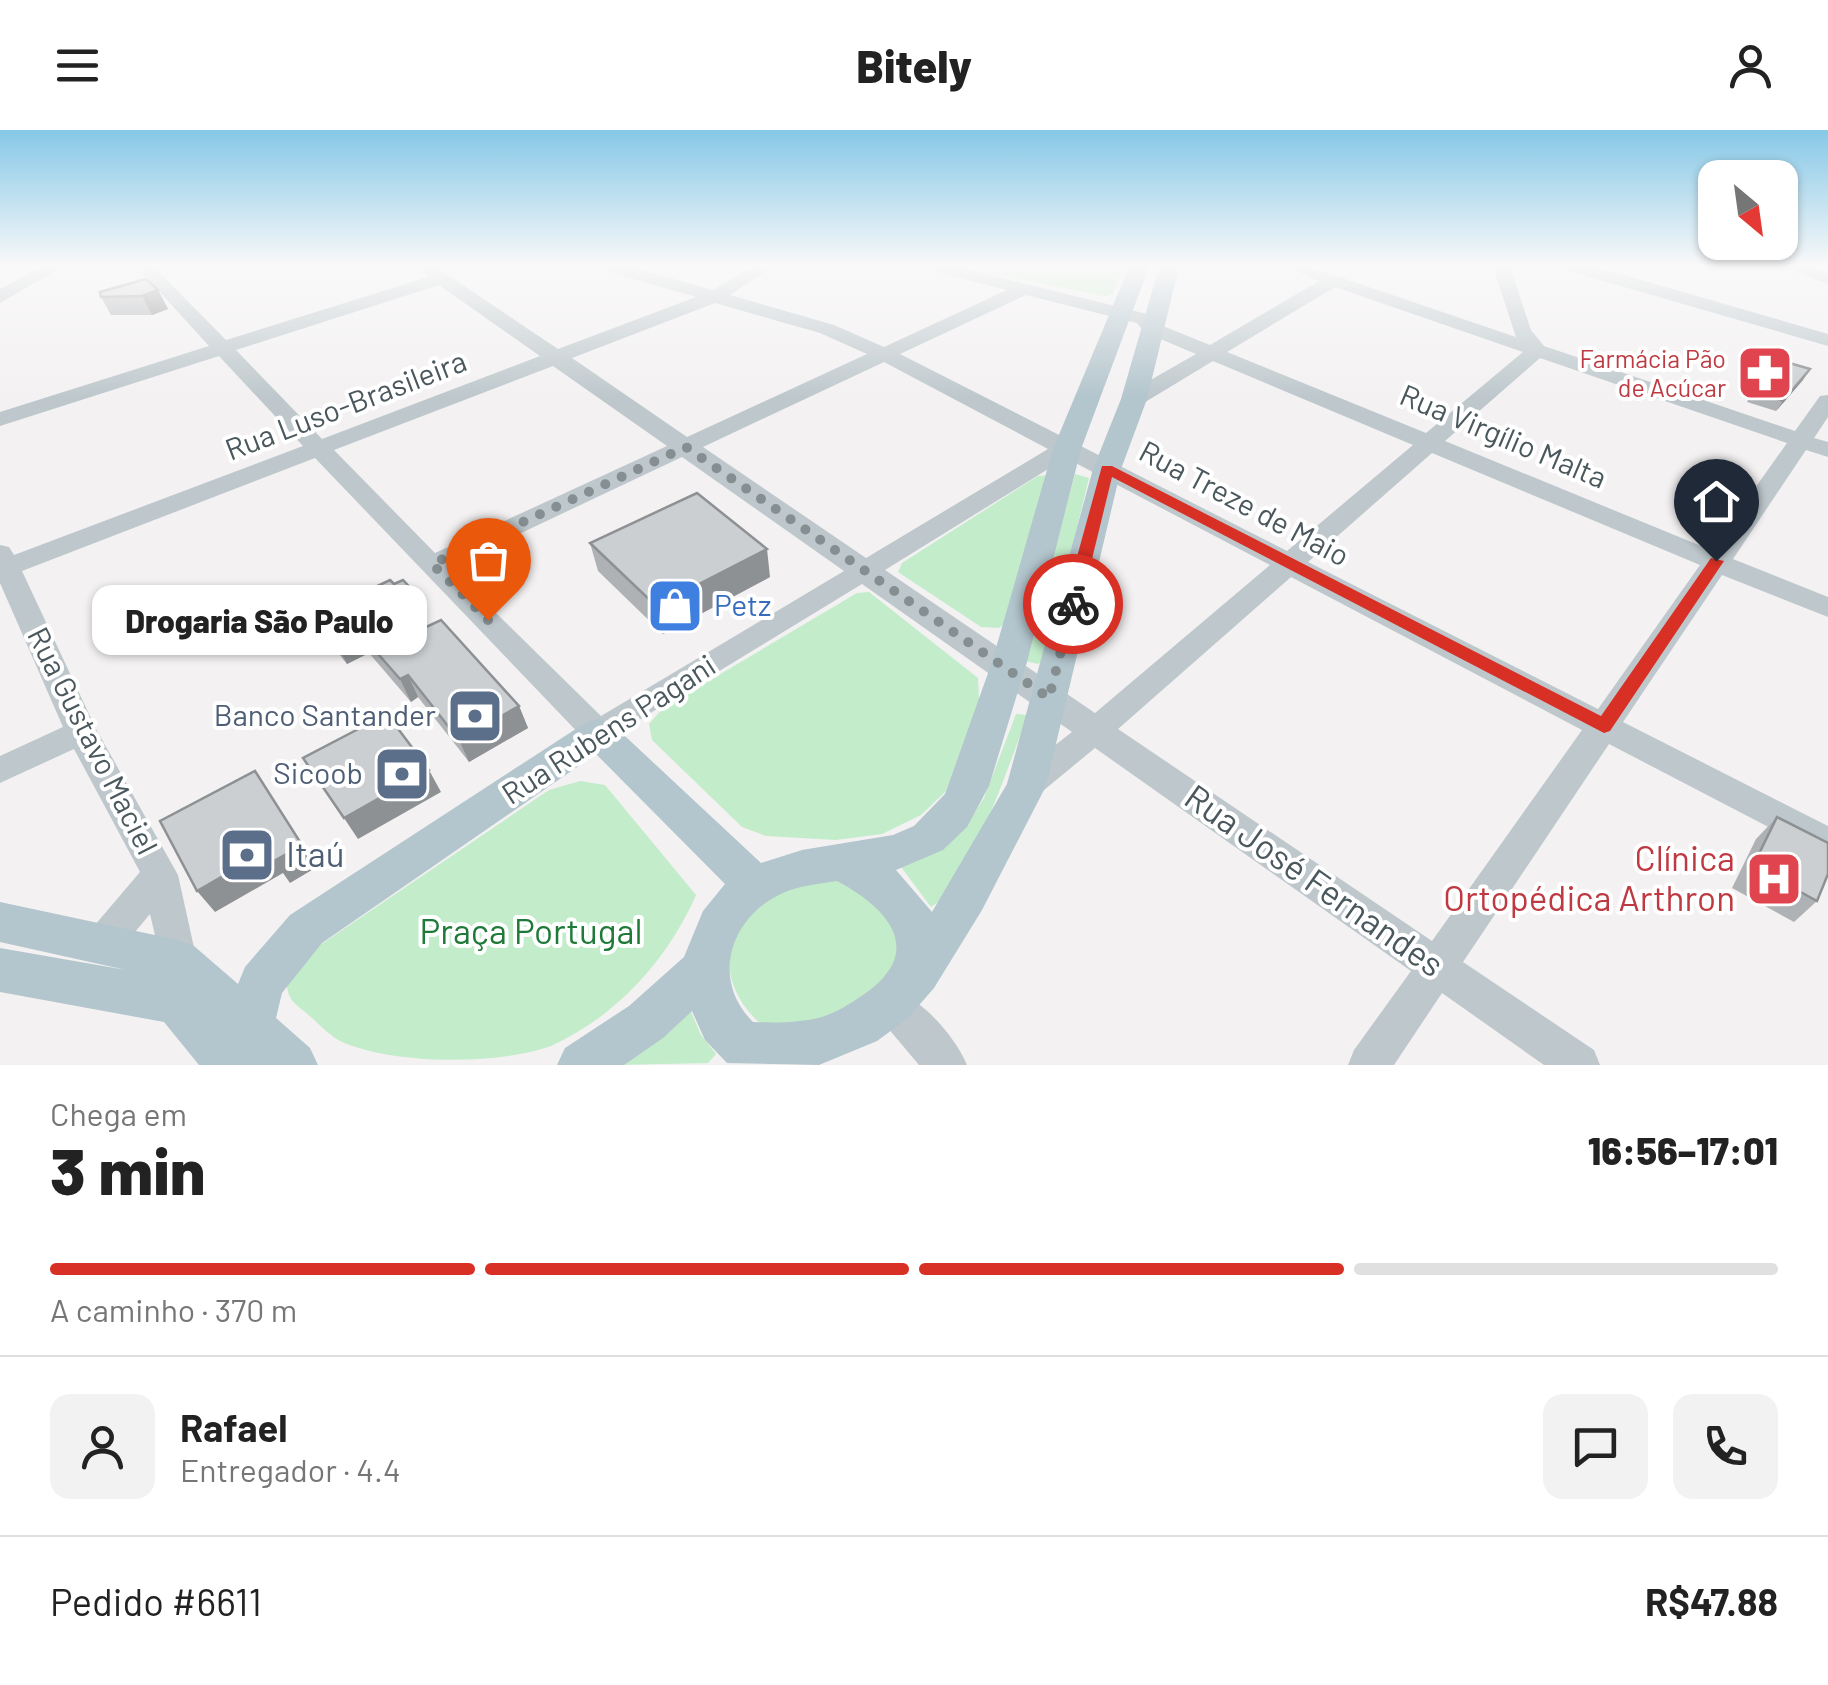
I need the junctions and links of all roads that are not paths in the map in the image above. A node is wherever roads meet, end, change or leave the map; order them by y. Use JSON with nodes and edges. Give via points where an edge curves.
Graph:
{"nodes":[{"id":1,"x":193,"y":311,"type":"edge"},
{"id":2,"x":328,"y":311,"type":"edge"},
{"id":3,"x":489,"y":311,"type":"edge"},
{"id":4,"x":678,"y":311,"type":"edge"},
{"id":5,"x":765,"y":311,"type":"edge"},
{"id":6,"x":979,"y":311,"type":"edge"},
{"id":7,"x":1101,"y":311,"type":"edge"},
{"id":8,"x":1128,"y":311,"type":"edge"},
{"id":9,"x":1132,"y":311,"type":"edge"},
{"id":10,"x":1283,"y":311,"type":"edge"},
{"id":11,"x":1423,"y":311,"type":"edge"},
{"id":12,"x":1516,"y":311,"type":"edge"},
{"id":13,"x":1728,"y":311,"type":"edge"},
{"id":14,"x":1126,"y":318,"type":"junction"},
{"id":15,"x":1828,"y":340,"type":"edge"},
{"id":16,"x":226,"y":348,"type":"junction"},
{"id":17,"x":1537,"y":350,"type":"junction"},
{"id":18,"x":1214,"y":352,"type":"junction"},
{"id":19,"x":886,"y":355,"type":"junction"},
{"id":20,"x":557,"y":358,"type":"junction"},
{"id":21,"x":1134,"y":399,"type":"junction"},
{"id":22,"x":1828,"y":401,"type":"edge"},
{"id":23,"x":0,"y":420,"type":"edge"},
{"id":24,"x":1431,"y":442,"type":"junction"},
{"id":25,"x":1814,"y":445,"type":"edge"},
{"id":26,"x":686,"y":447,"type":"junction"},
{"id":27,"x":1067,"y":447,"type":"junction"},
{"id":28,"x":320,"y":448,"type":"junction"},
{"id":29,"x":1107,"y":469,"type":"junction"},
{"id":30,"x":1716,"y":561,"type":"junction"},
{"id":31,"x":2,"y":563,"type":"edge"},
{"id":32,"x":432,"y":564,"type":"junction"},
{"id":33,"x":1287,"y":564,"type":"junction"},
{"id":34,"x":867,"y":569,"type":"junction"},
{"id":35,"x":1828,"y":608,"type":"edge"},
{"id":36,"x":1008,"y":670,"type":"junction"},
{"id":37,"x":1049,"y":698,"type":"junction"},
{"id":38,"x":1604,"y":726,"type":"junction"},
{"id":39,"x":1096,"y":730,"type":"junction"},
{"id":40,"x":81,"y":732,"type":"junction"},
{"id":41,"x":598,"y":733,"type":"junction"},
{"id":42,"x":0,"y":770,"type":"edge"},
{"id":43,"x":1026,"y":786,"type":"junction"},
{"id":44,"x":1828,"y":843,"type":"edge"},
{"id":45,"x":846,"y":866,"type":"junction"},
{"id":46,"x":160,"y":875,"type":"junction"},
{"id":47,"x":754,"y":884,"type":"junction"},
{"id":48,"x":0,"y":922,"type":"edge"},
{"id":49,"x":102,"y":944,"type":"junction"},
{"id":50,"x":1439,"y":967,"type":"junction"},
{"id":51,"x":705,"y":968,"type":"junction"},
{"id":52,"x":5,"y":978,"type":"edge"},
{"id":53,"x":177,"y":982,"type":"junction"},
{"id":54,"x":910,"y":993,"type":"junction"},
{"id":55,"x":241,"y":1046,"type":"edge"},
{"id":56,"x":769,"y":1062,"type":"edge"},
{"id":57,"x":293,"y":1065,"type":"edge"},
{"id":58,"x":582,"y":1065,"type":"edge"},
{"id":59,"x":946,"y":1065,"type":"edge"},
{"id":60,"x":1369,"y":1065,"type":"edge"},
{"id":61,"x":1579,"y":1065,"type":"edge"}],
"edges":[{"from":1,"to":16,"type":"street"},
{"from":2,"to":16,"type":"street"},
{"from":3,"to":20,"type":"street"},
{"from":4,"to":20,"type":"street","name":"Rua Luso-Brasileira"},
{"from":5,"to":19,"type":"street","name":"Rua Treze de Maio"},
{"from":6,"to":19,"type":"street"},
{"from":7,"to":14,"type":"street","name":"Rua Virgílio Malta"},
{"from":8,"to":14,"type":"main road"},
{"from":9,"to":14,"type":"main road"},
{"from":10,"to":18,"type":"street"},
{"from":11,"to":17,"type":"street"},
{"from":12,"to":17,"type":"street"},
{"from":13,"to":15,"type":"street"},
{"from":14,"to":18,"type":"street","name":"Rua Virgílio Malta"},
{"from":14,"to":21,"type":"main road"},
{"from":14,"to":27,"type":"main road"},
{"from":16,"to":23,"type":"street"},
{"from":16,"to":28,"type":"street"},
{"from":17,"to":24,"type":"street"},
{"from":17,"to":25,"type":"street"},
{"from":18,"to":21,"type":"street"},
{"from":18,"to":24,"type":"street","name":"Rua Virgílio Malta"},
{"from":19,"to":26,"type":"street"},
{"from":19,"to":27,"type":"street","name":"Rua Treze de Maio"},
{"from":20,"to":26,"type":"street"},
{"from":20,"to":28,"type":"street","name":"Rua Luso-Brasileira"},
{"from":21,"to":29,"type":"main road"},
{"from":22,"to":25,"type":"street"},
{"from":24,"to":30,"type":"street","name":"Rua Virgílio Malta"},
{"from":24,"to":33,"type":"street"},
{"from":25,"to":30,"type":"street"},
{"from":26,"to":32,"type":"street"},
{"from":26,"to":34,"type":"street"},
{"from":27,"to":29,"type":"street","name":"Rua Treze de Maio"},
{"from":27,"to":34,"type":"street","name":"Rua Rubens Pagani"},
{"from":27,"to":36,"type":"main road"},
{"from":28,"to":31,"type":"street","name":"Rua Luso-Brasileira"},
{"from":28,"to":32,"type":"street"},
{"from":29,"to":33,"type":"street","name":"Rua Treze de Maio"},
{"from":29,"to":37,"type":"main road"},
{"from":30,"to":35,"type":"street","name":"Rua Virgílio Malta"},
{"from":30,"to":38,"type":"street"},
{"from":31,"to":40,"type":"street","name":"Rua Gustavo Maciel"},
{"from":32,"to":41,"type":"street"},
{"from":33,"to":38,"type":"street","name":"Rua Treze de Maio"},
{"from":33,"to":39,"type":"street"},
{"from":34,"to":36,"type":"street"},
{"from":34,"to":41,"type":"street","name":"Rua Rubens Pagani"},
{"from":36,"to":37,"type":"street","name":"Rua José Fernandes"},
{"from":36,"to":45,"type":"main road","via":[[954,815],[929,839]]},
{"from":37,"to":39,"type":"street","name":"Rua José Fernandes"},
{"from":37,"to":43,"type":"main road"},
{"from":38,"to":44,"type":"street","name":"Rua Treze de Maio"},
{"from":38,"to":50,"type":"street"},
{"from":39,"to":43,"type":"street"},
{"from":39,"to":50,"type":"street","name":"Rua José Fernandes"},
{"from":40,"to":42,"type":"street"},
{"from":40,"to":46,"type":"street","name":"Rua Gustavo Maciel"},
{"from":41,"to":47,"type":"main road"},
{"from":41,"to":55,"type":"main road","name":"Rua Rubens Pagani","via":[[306,929],[261,982]]},
{"from":43,"to":54,"type":"main road"},
{"from":45,"to":47,"type":"main road","via":[[802,866]]},
{"from":45,"to":54,"type":"main road","via":[[886,887],[907,910],[918,940]]},
{"from":46,"to":49,"type":"street","name":"Rua Gustavo Maciel"},
{"from":46,"to":53,"type":"street","name":"Rua Gustavo Maciel"},
{"from":47,"to":51,"type":"main road","via":[[712,936]]},
{"from":48,"to":49,"type":"main road"},
{"from":49,"to":53,"type":"main road"},
{"from":50,"to":60,"type":"street"},
{"from":50,"to":61,"type":"street","name":"Rua José Fernandes"},
{"from":51,"to":56,"type":"main road","via":[[722,1025]]},
{"from":51,"to":58,"type":"main road","via":[[646,1022]]},
{"from":52,"to":53,"type":"main road"},
{"from":53,"to":55,"type":"main road","name":"Rua Gustavo Maciel"},
{"from":54,"to":56,"type":"main road","via":[[877,1038],[846,1056],[810,1064]]},
{"from":54,"to":59,"type":"street"},
{"from":55,"to":57,"type":"main road"}]}
